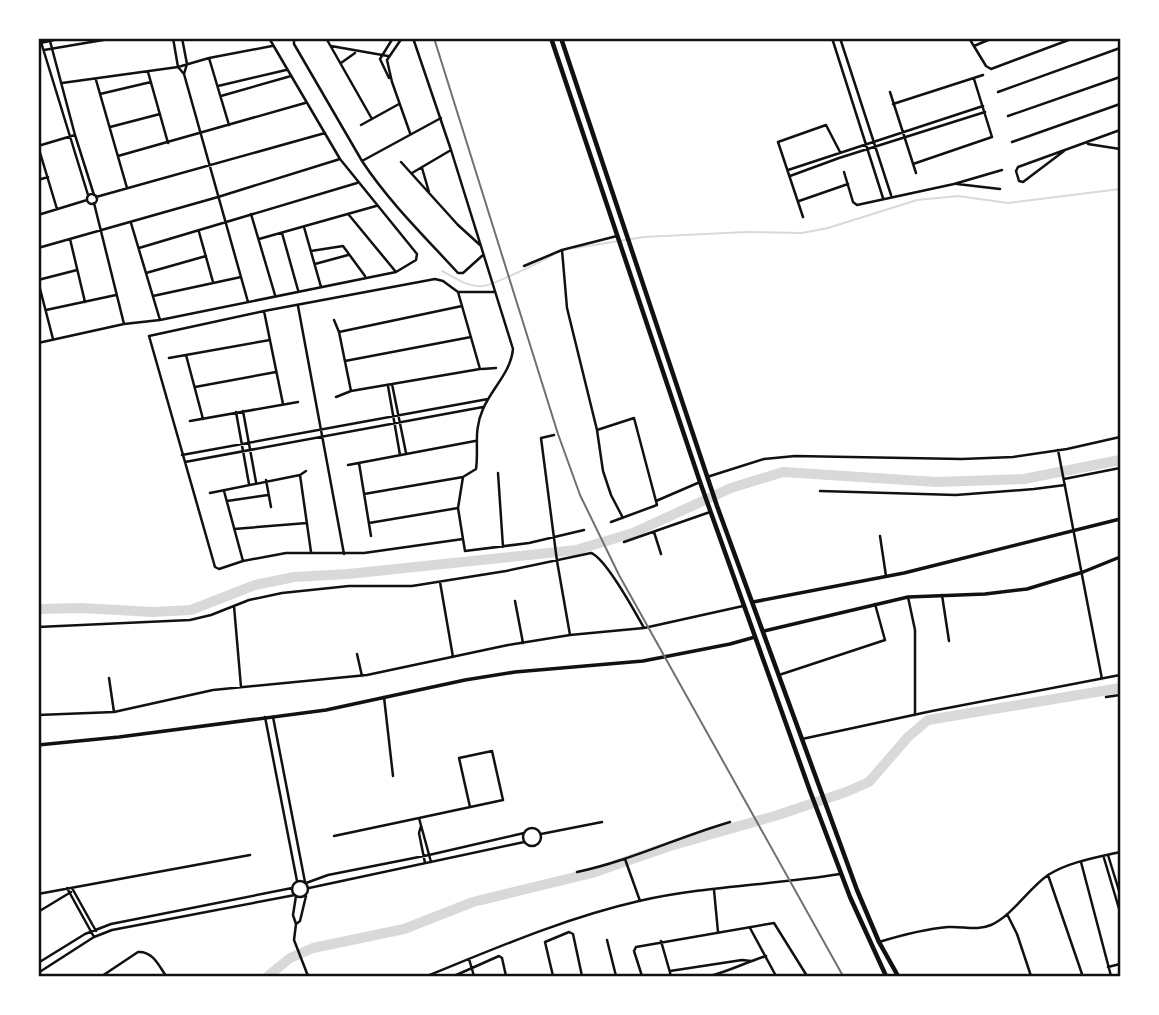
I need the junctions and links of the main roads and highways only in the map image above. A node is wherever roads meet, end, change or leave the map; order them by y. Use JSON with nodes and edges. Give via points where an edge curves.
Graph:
{"nodes":[{"id":1,"x":551,"y":38,"type":"edge"},
{"id":2,"x":561,"y":38,"type":"edge"},
{"id":3,"x":570,"y":67,"type":"junction"},
{"id":4,"x":562,"y":69,"type":"junction"},
{"id":5,"x":576,"y":82,"type":"junction"},
{"id":6,"x":568,"y":85,"type":"junction"},
{"id":7,"x":794,"y":716,"type":"junction"},
{"id":8,"x":785,"y":721,"type":"junction"},
{"id":9,"x":886,"y":976,"type":"edge"},
{"id":10,"x":898,"y":976,"type":"edge"}],
"edges":[{"from":1,"to":4,"type":"highway"},
{"from":2,"to":3,"type":"highway"},
{"from":3,"to":4,"type":"highway"},
{"from":3,"to":5,"type":"highway"},
{"from":4,"to":6,"type":"highway"},
{"from":5,"to":6,"type":"highway"},
{"from":5,"to":7,"type":"highway","via":[[707,479]]},
{"from":6,"to":8,"type":"highway"},
{"from":7,"to":8,"type":"highway"},
{"from":7,"to":10,"type":"highway","via":[[857,890]]},
{"from":8,"to":9,"type":"highway","via":[[840,874]]}]}
